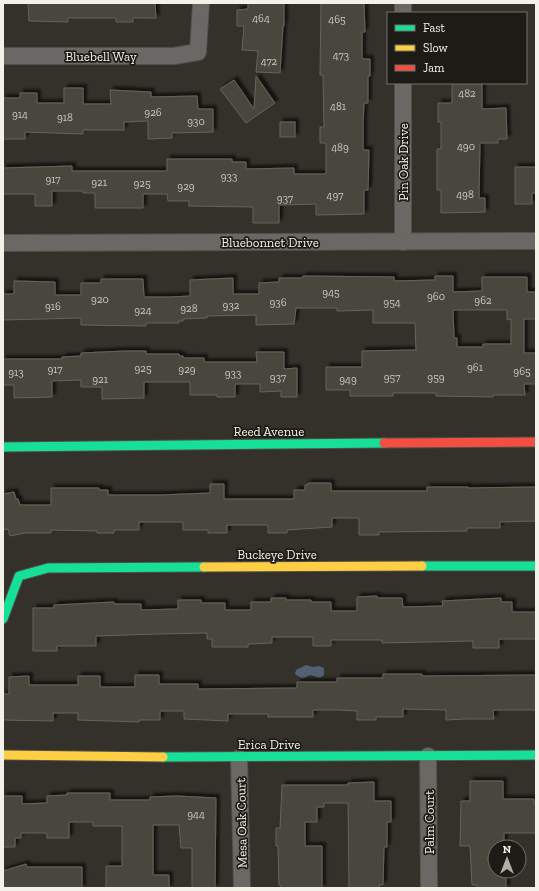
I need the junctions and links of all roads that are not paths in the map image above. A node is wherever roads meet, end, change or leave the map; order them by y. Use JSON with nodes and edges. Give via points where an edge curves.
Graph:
{"nodes":[{"id":1,"x":201,"y":3,"type":"edge"},
{"id":2,"x":3,"y":56,"type":"edge"},
{"id":3,"x":403,"y":84,"type":"edge"},
{"id":4,"x":536,"y":241,"type":"edge"},
{"id":5,"x":403,"y":242,"type":"junction"},
{"id":6,"x":3,"y":243,"type":"edge"},
{"id":7,"x":536,"y":442,"type":"edge"},
{"id":8,"x":3,"y":447,"type":"edge"},
{"id":9,"x":536,"y":566,"type":"edge"},
{"id":10,"x":3,"y":619,"type":"edge"},
{"id":11,"x":3,"y":755,"type":"edge"},
{"id":12,"x":536,"y":755,"type":"edge"},
{"id":13,"x":428,"y":756,"type":"junction"},
{"id":14,"x":239,"y":758,"type":"junction"},
{"id":15,"x":242,"y":888,"type":"edge"},
{"id":16,"x":429,"y":888,"type":"edge"}],
"edges":[{"from":1,"to":2,"type":"street","name":"Bluebell Way","via":[[198,52],[174,56]]},
{"from":3,"to":5,"type":"street","name":"Pin Oak Drive"},
{"from":4,"to":5,"type":"street","name":"Bluebonnet Drive"},
{"from":5,"to":6,"type":"street","name":"Bluebonnet Drive"},
{"from":7,"to":8,"type":"street","name":"Reed Avenue"},
{"from":9,"to":10,"type":"street","name":"Buckeye Drive","via":[[48,568],[19,576]]},
{"from":11,"to":14,"type":"street","name":"Erica Drive"},
{"from":12,"to":13,"type":"street","name":"Erica Drive"},
{"from":13,"to":14,"type":"street","name":"Erica Drive"},
{"from":13,"to":16,"type":"street","name":"Palm Court"},
{"from":14,"to":15,"type":"street","name":"Mesa Oak Court"}]}
